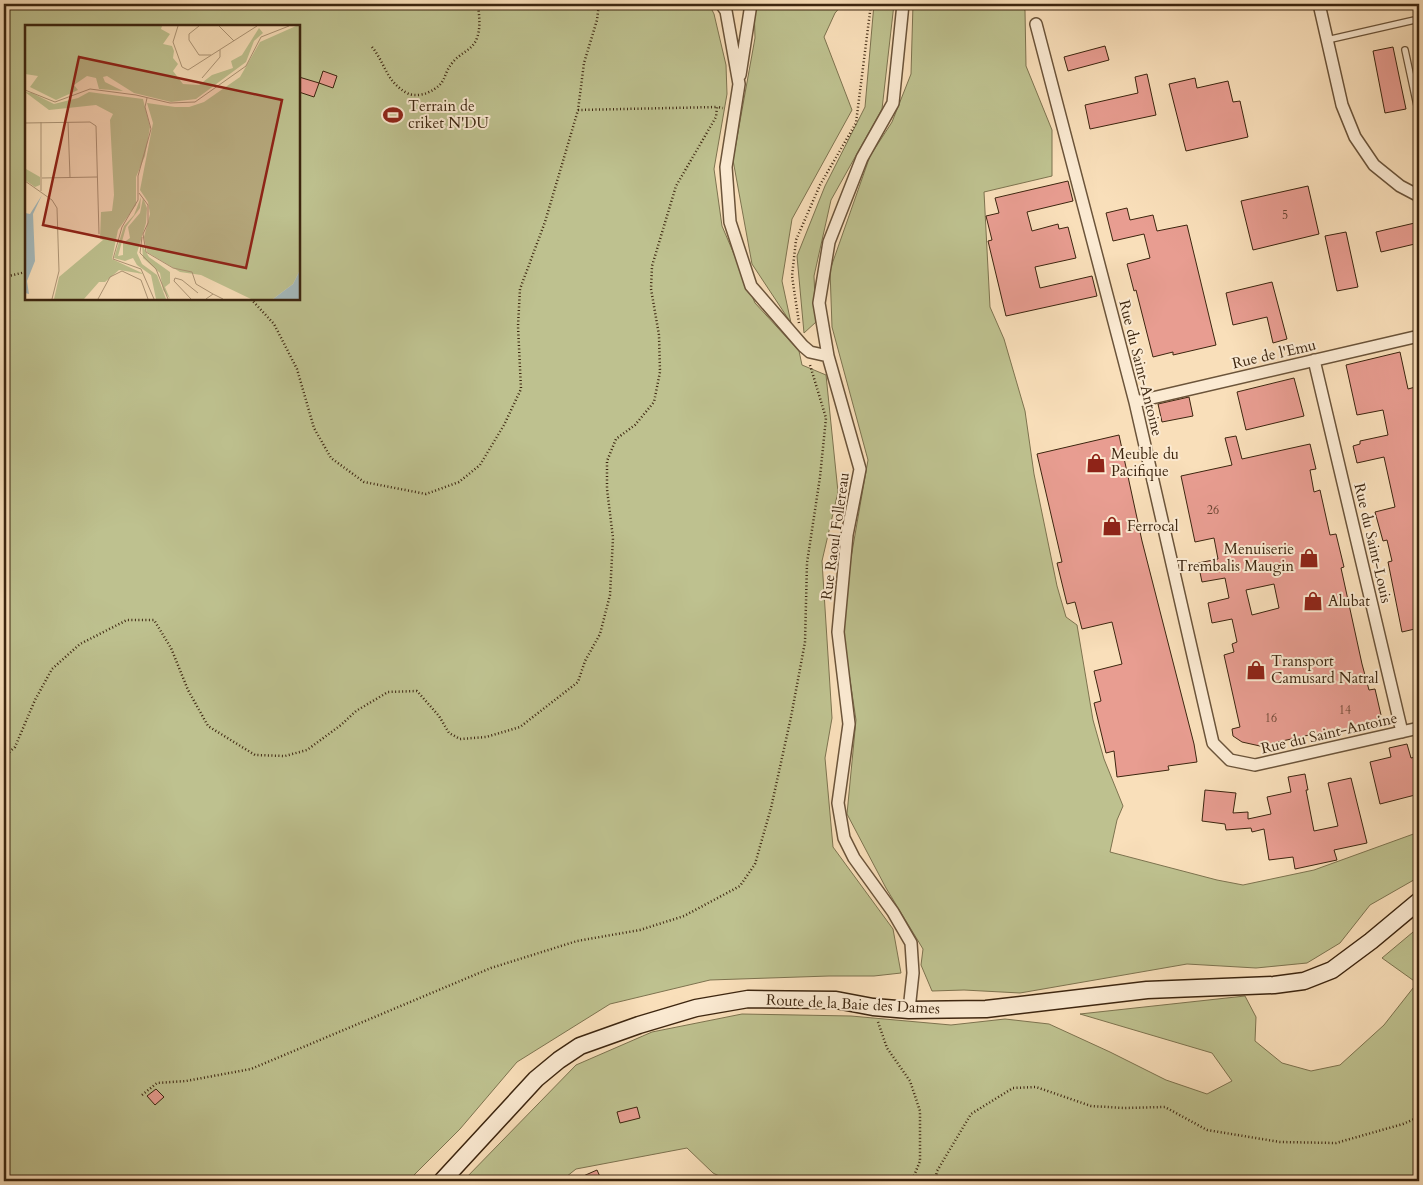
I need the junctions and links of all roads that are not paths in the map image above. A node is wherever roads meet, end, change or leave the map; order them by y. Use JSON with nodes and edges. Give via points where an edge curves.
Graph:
{"nodes":[{"id":1,"x":721,"y":4,"type":"edge"},
{"id":2,"x":750,"y":4,"type":"edge"},
{"id":3,"x":903,"y":4,"type":"edge"},
{"id":4,"x":1319,"y":4,"type":"edge"},
{"id":5,"x":1419,"y":19,"type":"edge"},
{"id":6,"x":1036,"y":24,"type":"dead end"},
{"id":7,"x":1327,"y":40,"type":"junction"},
{"id":8,"x":1405,"y":50,"type":"dead end"},
{"id":9,"x":739,"y":84,"type":"junction"},
{"id":10,"x":1419,"y":115,"type":"edge"},
{"id":11,"x":1418,"y":192,"type":"edge"},
{"id":12,"x":1419,"y":336,"type":"edge"},
{"id":13,"x":828,"y":356,"type":"junction"},
{"id":14,"x":1314,"y":360,"type":"junction"},
{"id":15,"x":1134,"y":402,"type":"junction"},
{"id":16,"x":1419,"y":728,"type":"edge"},
{"id":17,"x":1402,"y":732,"type":"junction"},
{"id":18,"x":1419,"y":901,"type":"edge"},
{"id":19,"x":908,"y":1010,"type":"junction"},
{"id":20,"x":442,"y":1181,"type":"edge"}],
"edges":[{"from":1,"to":9,"type":"street","via":[[726,11]]},
{"from":2,"to":9,"type":"street"},
{"from":3,"to":13,"type":"street","name":"Rue Raoul Follereau","via":[[892,103],[862,158],[829,242],[819,303]]},
{"from":4,"to":7,"type":"street"},
{"from":5,"to":7,"type":"lane"},
{"from":6,"to":15,"type":"street","name":"Rue du Saint-Antoine"},
{"from":7,"to":11,"type":"street","via":[[1342,105],[1355,137],[1374,164],[1400,186]]},
{"from":8,"to":10,"type":"lane"},
{"from":9,"to":13,"type":"street","via":[[726,167],[730,222],[751,286],[810,352]]},
{"from":12,"to":14,"type":"street","name":"Rue de l'Emu"},
{"from":13,"to":19,"type":"street","name":"Rue Raoul Follereau","via":[[860,469],[847,535],[838,632],[849,724],[838,803],[844,838],[854,858],[911,943],[913,973]]},
{"from":14,"to":15,"type":"street","name":"Rue de l'Emu"},
{"from":14,"to":17,"type":"street","name":"Rue du Saint-Louis"},
{"from":15,"to":17,"type":"street","name":"Rue du Saint-Antoine","via":[[1213,743],[1230,760],[1255,765]]},
{"from":16,"to":17,"type":"street","name":"Rue du Saint-Antoine"},
{"from":18,"to":19,"type":"main road","name":"Route de la Baie des Dames","via":[[1332,970],[1304,980],[1274,985],[1147,990],[986,1009]]},
{"from":19,"to":20,"type":"main road","name":"Route de la Baie des Dames","via":[[836,1000],[748,999],[696,1008],[580,1046],[536,1079]]}]}
